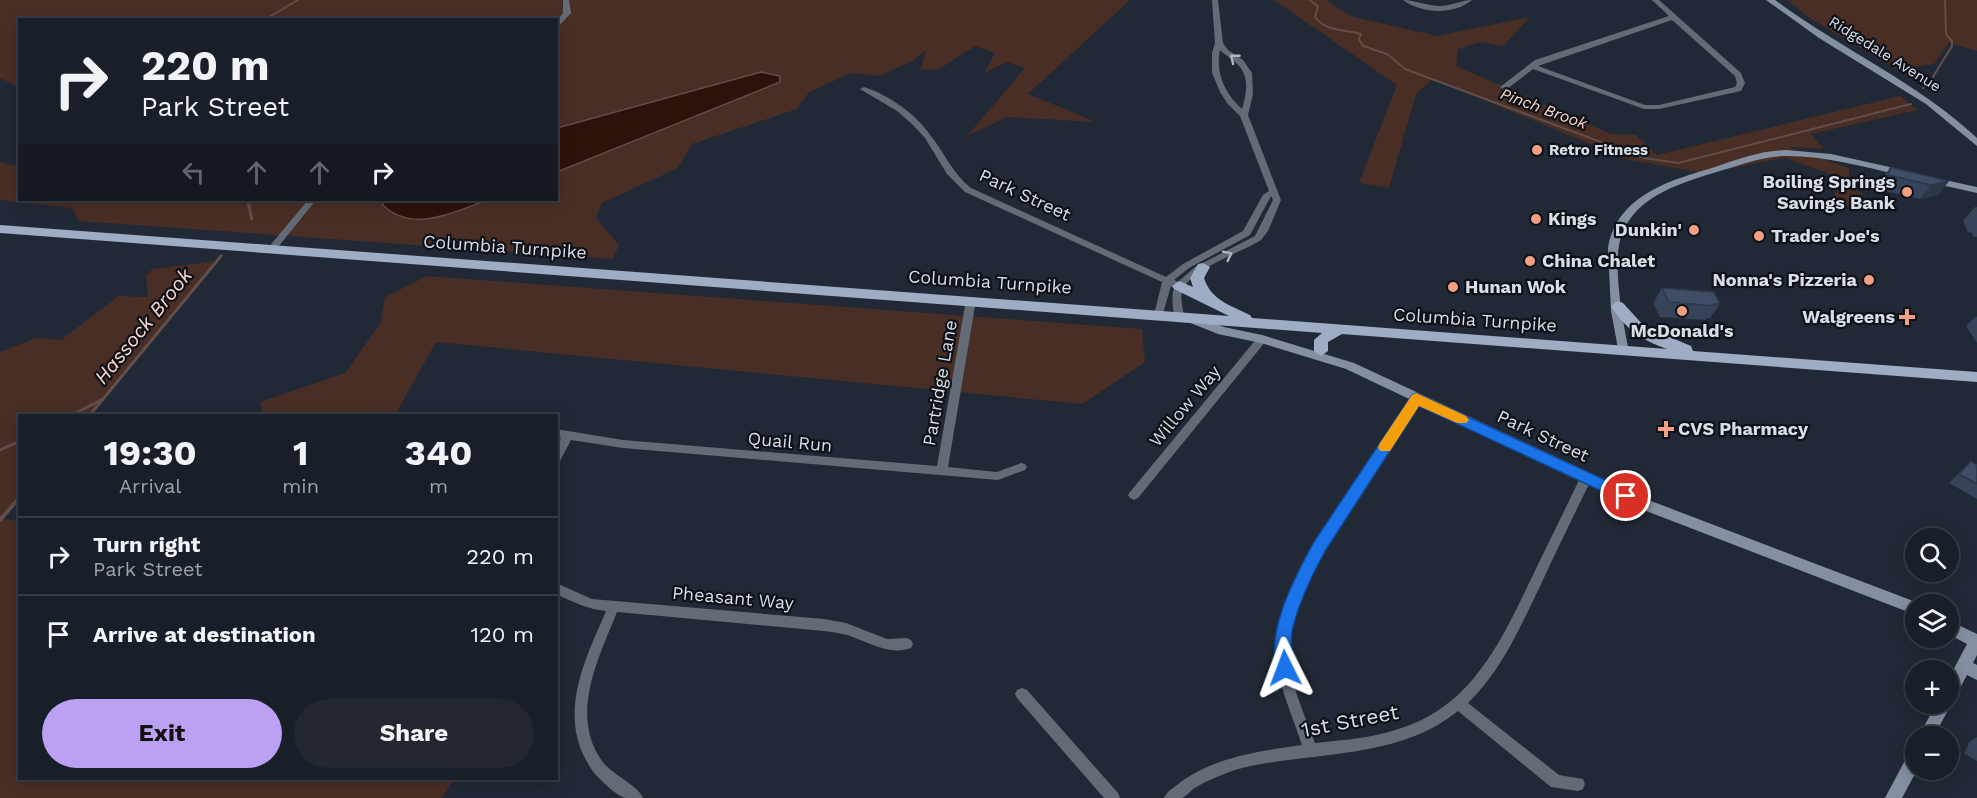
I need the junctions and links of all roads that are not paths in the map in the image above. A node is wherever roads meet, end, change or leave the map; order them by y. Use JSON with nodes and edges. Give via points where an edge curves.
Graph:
{"nodes":[{"id":1,"x":566,"y":0,"type":"edge"},
{"id":2,"x":1215,"y":0,"type":"edge"},
{"id":3,"x":1406,"y":0,"type":"edge"},
{"id":4,"x":1469,"y":0,"type":"edge"},
{"id":5,"x":1655,"y":0,"type":"edge"},
{"id":6,"x":1770,"y":0,"type":"edge"},
{"id":7,"x":1673,"y":17,"type":"junction"},
{"id":8,"x":558,"y":24,"type":"edge"},
{"id":9,"x":1219,"y":43,"type":"junction"},
{"id":10,"x":1531,"y":66,"type":"junction"},
{"id":11,"x":1504,"y":87,"type":"dead end"},
{"id":12,"x":864,"y":89,"type":"dead end"},
{"id":13,"x":1244,"y":115,"type":"junction"},
{"id":14,"x":1977,"y":142,"type":"edge"},
{"id":15,"x":1976,"y":190,"type":"edge"},
{"id":16,"x":1274,"y":192,"type":"junction"},
{"id":17,"x":311,"y":201,"type":"edge"},
{"id":18,"x":0,"y":229,"type":"edge"},
{"id":19,"x":271,"y":250,"type":"junction"},
{"id":20,"x":1203,"y":267,"type":"junction"},
{"id":21,"x":1173,"y":284,"type":"junction"},
{"id":22,"x":971,"y":300,"type":"junction"},
{"id":23,"x":1212,"y":302,"type":"junction"},
{"id":24,"x":1618,"y":306,"type":"junction"},
{"id":25,"x":1159,"y":315,"type":"junction"},
{"id":26,"x":1183,"y":317,"type":"junction"},
{"id":27,"x":1254,"y":322,"type":"junction"},
{"id":28,"x":1340,"y":329,"type":"junction"},
{"id":29,"x":1262,"y":339,"type":"junction"},
{"id":30,"x":1321,"y":351,"type":"junction"},
{"id":31,"x":1623,"y":351,"type":"junction"},
{"id":32,"x":1703,"y":356,"type":"junction"},
{"id":33,"x":1338,"y":362,"type":"junction"},
{"id":34,"x":1977,"y":377,"type":"edge"},
{"id":35,"x":1416,"y":399,"type":"junction"},
{"id":36,"x":562,"y":434,"type":"edge"},
{"id":37,"x":558,"y":450,"type":"edge"},
{"id":38,"x":1021,"y":467,"type":"dead end"},
{"id":39,"x":942,"y":471,"type":"junction"},
{"id":40,"x":1586,"y":478,"type":"junction"},
{"id":41,"x":1134,"y":495,"type":"dead end"},
{"id":42,"x":558,"y":589,"type":"edge"},
{"id":43,"x":614,"y":605,"type":"junction"},
{"id":44,"x":1905,"y":605,"type":"edge"},
{"id":45,"x":1959,"y":632,"type":"edge"},
{"id":46,"x":1976,"y":641,"type":"edge"},
{"id":47,"x":907,"y":644,"type":"dead end"},
{"id":48,"x":1971,"y":669,"type":"edge"},
{"id":49,"x":1959,"y":683,"type":"edge"},
{"id":50,"x":1022,"y":694,"type":"dead end"},
{"id":51,"x":1459,"y":704,"type":"junction"},
{"id":52,"x":1311,"y":751,"type":"junction"},
{"id":53,"x":1905,"y":776,"type":"edge"},
{"id":54,"x":1578,"y":784,"type":"dead end"},
{"id":55,"x":636,"y":798,"type":"edge"},
{"id":56,"x":1113,"y":798,"type":"edge"},
{"id":57,"x":1171,"y":798,"type":"edge"},
{"id":58,"x":1893,"y":798,"type":"edge"}],
"edges":[{"from":1,"to":8,"type":"street","via":[[567,13]]},
{"from":2,"to":9,"type":"street"},
{"from":3,"to":4,"type":"street","via":[[1443,9]]},
{"from":5,"to":7,"type":"street"},
{"from":6,"to":14,"type":"main road","name":"Ridgedale Avenue","via":[[1927,100]]},
{"from":7,"to":10,"type":"street"},
{"from":7,"to":10,"type":"street","via":[[1738,75],[1738,89],[1644,107]]},
{"from":9,"to":13,"type":"street","via":[[1217,81]]},
{"from":13,"to":9,"type":"street","one_way":true,"via":[[1249,74]]},
{"from":10,"to":11,"type":"street"},
{"from":12,"to":21,"type":"street","name":"Park Street","via":[[896,107],[924,131],[954,179],[968,190]]},
{"from":13,"to":16,"type":"street"},
{"from":15,"to":24,"type":"main road","via":[[1804,154],[1765,155],[1684,179],[1645,198],[1618,231],[1613,254]]},
{"from":20,"to":16,"type":"street","one_way":true,"via":[[1258,237],[1276,202]]},
{"from":16,"to":21,"type":"street","via":[[1267,195],[1247,233],[1185,266]]},
{"from":17,"to":19,"type":"street"},
{"from":18,"to":19,"type":"main road","name":"Columbia Turnpike"},
{"from":19,"to":22,"type":"main road","name":"Columbia Turnpike"},
{"from":20,"to":21,"type":"street"},
{"from":20,"to":23,"type":"main road","via":[[1197,278]]},
{"from":21,"to":23,"type":"main road"},
{"from":21,"to":25,"type":"street"},
{"from":21,"to":26,"type":"street"},
{"from":22,"to":25,"type":"main road","name":"Columbia Turnpike"},
{"from":22,"to":39,"type":"street","name":"Partridge Lane"},
{"from":23,"to":27,"type":"main road"},
{"from":24,"to":31,"type":"main road"},
{"from":24,"to":32,"type":"main road","via":[[1644,335]]},
{"from":25,"to":26,"type":"main road","name":"Columbia Turnpike"},
{"from":26,"to":27,"type":"main road","name":"Columbia Turnpike"},
{"from":26,"to":29,"type":"main road","name":"Park Street","via":[[1222,331]]},
{"from":27,"to":28,"type":"main road","name":"Columbia Turnpike"},
{"from":28,"to":30,"type":"main road","via":[[1321,340]]},
{"from":28,"to":31,"type":"main road","name":"Columbia Turnpike"},
{"from":29,"to":30,"type":"main road","via":[[1274,337]]},
{"from":29,"to":33,"type":"main road","name":"Park Street"},
{"from":29,"to":41,"type":"street","name":"Willow Way"},
{"from":30,"to":33,"type":"main road"},
{"from":31,"to":32,"type":"main road","name":"Columbia Turnpike"},
{"from":32,"to":34,"type":"main road","name":"Columbia Turnpike"},
{"from":33,"to":35,"type":"main road","name":"Park Street"},
{"from":35,"to":40,"type":"main road","name":"Park Street"},
{"from":35,"to":52,"type":"street","via":[[1319,547],[1287,618],[1282,649],[1285,668]]},
{"from":36,"to":37,"type":"street"},
{"from":36,"to":39,"type":"street","name":"Quail Run","via":[[622,444]]},
{"from":38,"to":39,"type":"street","name":"Quail Run","via":[[998,476]]},
{"from":40,"to":44,"type":"main road","name":"Park Street","via":[[1690,524]]},
{"from":40,"to":51,"type":"street","name":"1st Street","via":[[1499,658],[1477,688]]},
{"from":42,"to":43,"type":"street","name":"Pheasant Way","via":[[580,600]]},
{"from":43,"to":47,"type":"street","name":"Pheasant Way","via":[[824,625],[887,645]]},
{"from":43,"to":55,"type":"street","via":[[584,682],[579,716],[585,744],[597,765]]},
{"from":45,"to":46,"type":"main road"},
{"from":46,"to":48,"type":"main road"},
{"from":48,"to":49,"type":"main road"},
{"from":50,"to":56,"type":"street"},
{"from":51,"to":52,"type":"street","name":"1st Street","via":[[1425,725],[1401,734]]},
{"from":51,"to":54,"type":"street","via":[[1556,782]]},
{"from":52,"to":57,"type":"street","name":"1st Street","via":[[1218,768],[1185,785]]},
{"from":53,"to":58,"type":"main road"}]}
